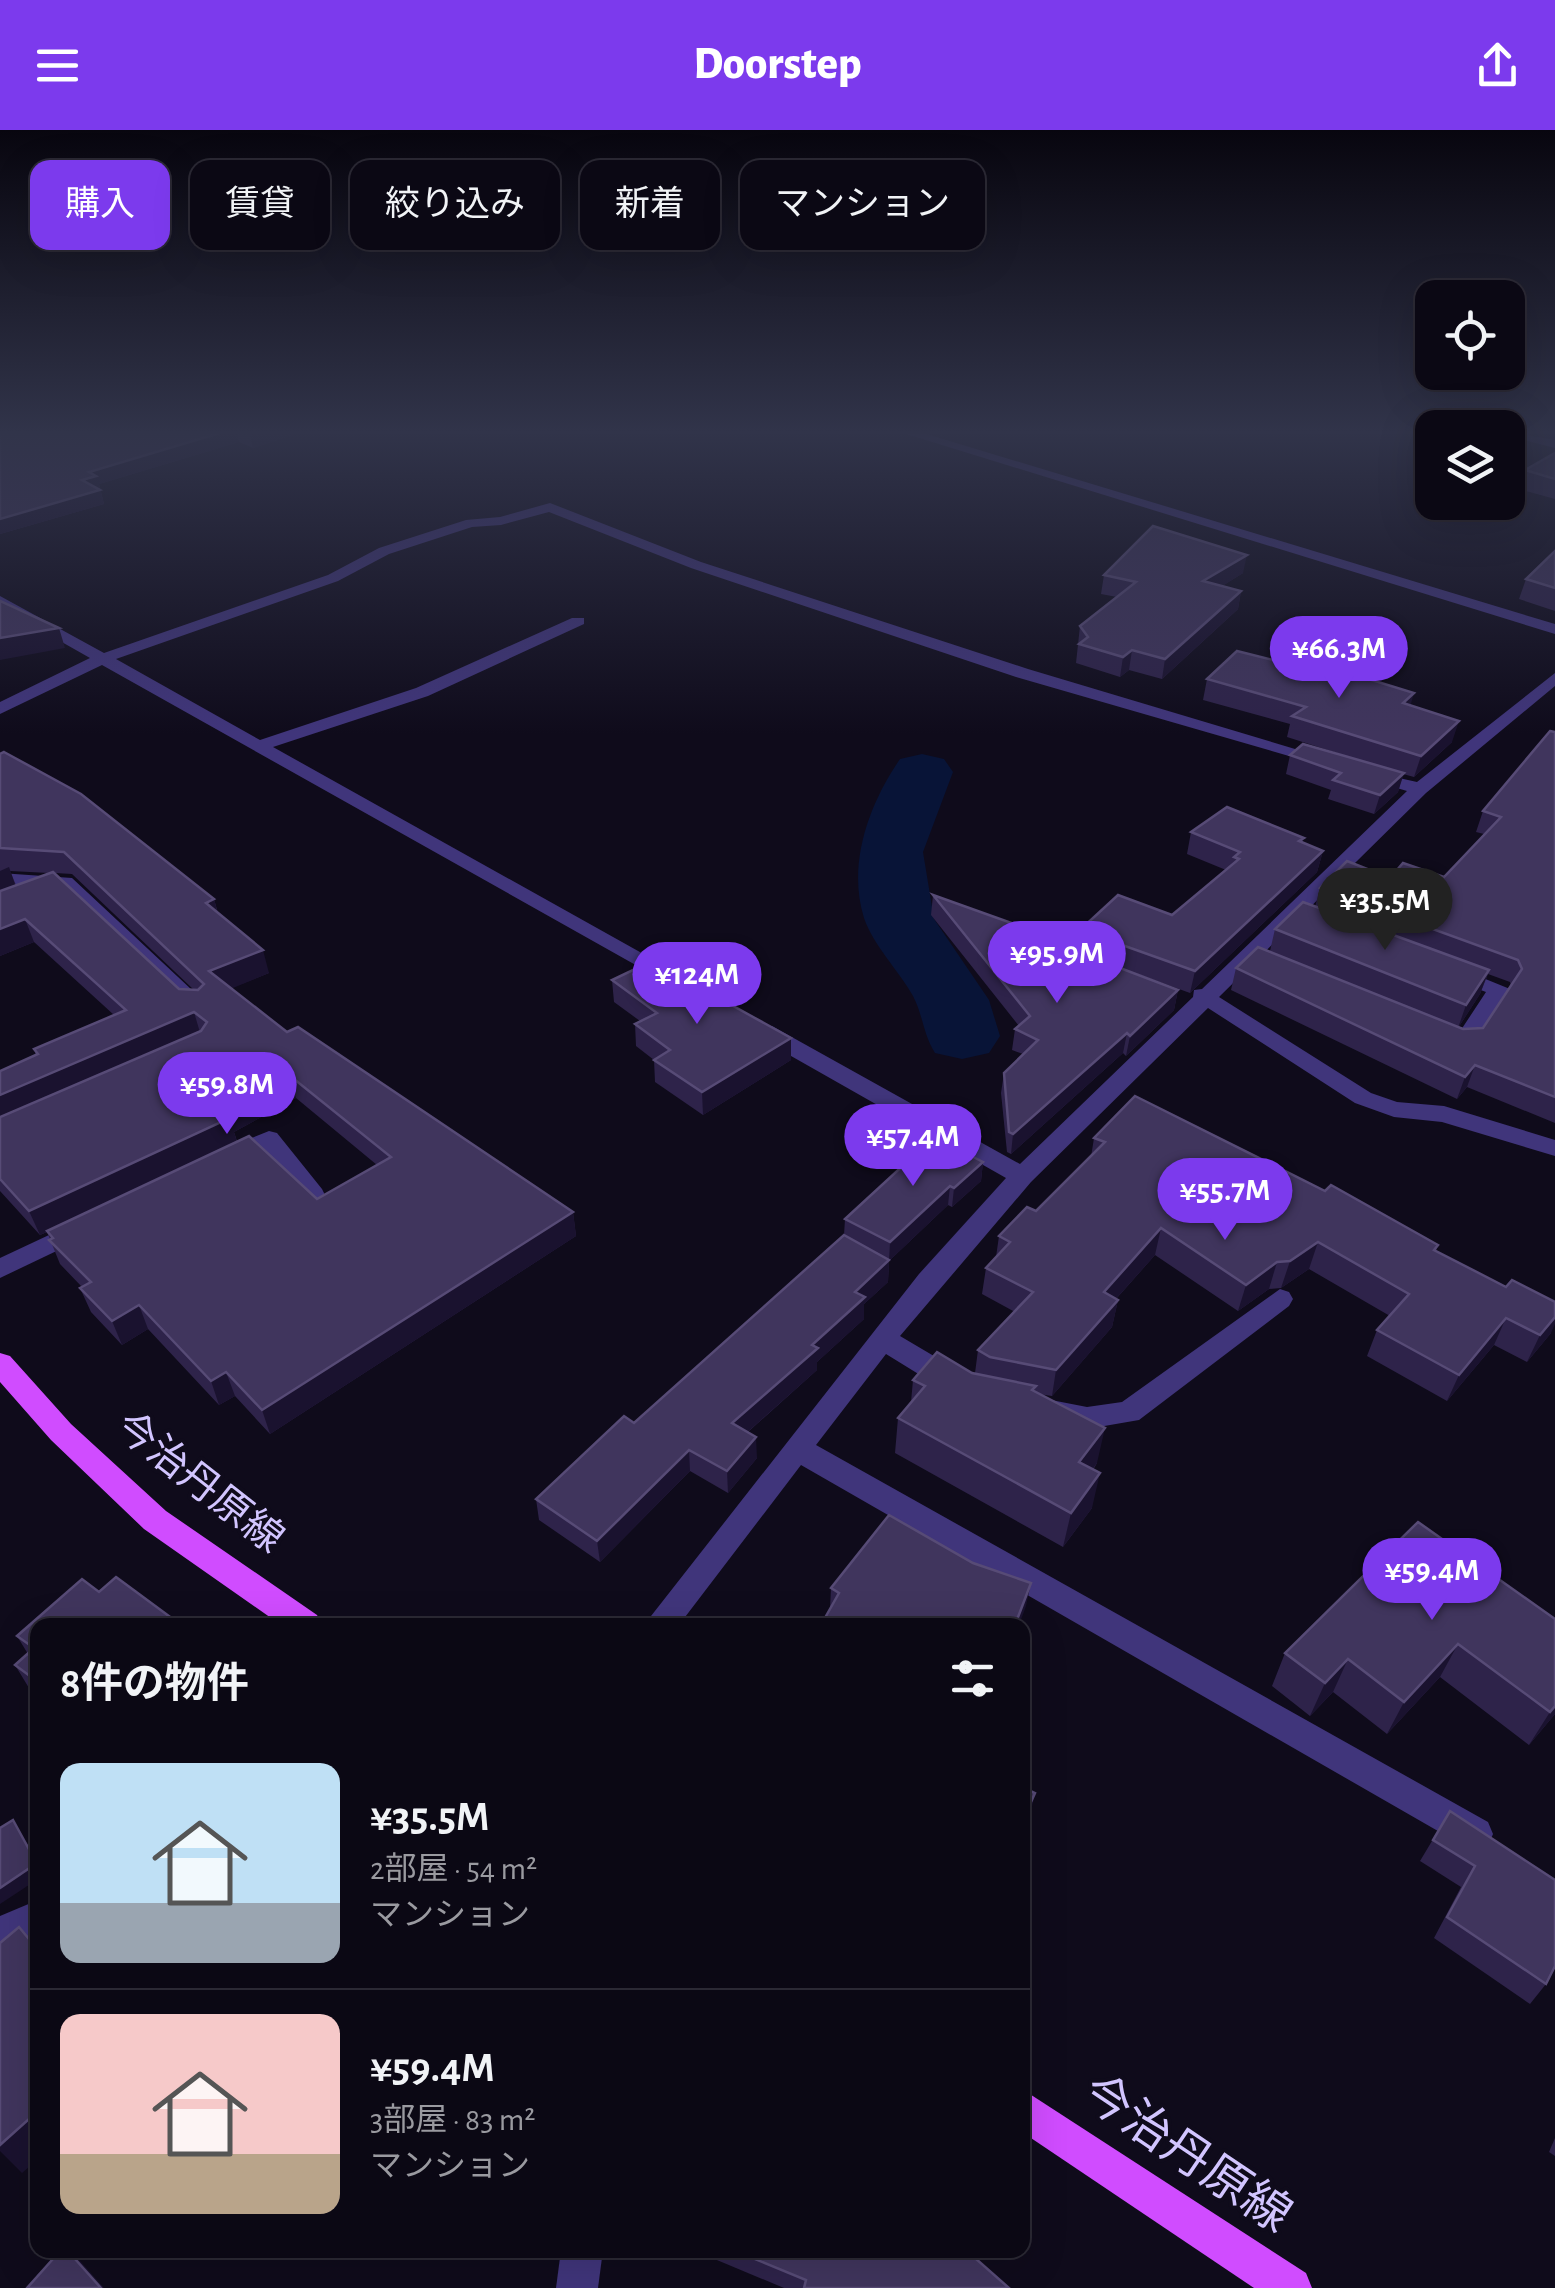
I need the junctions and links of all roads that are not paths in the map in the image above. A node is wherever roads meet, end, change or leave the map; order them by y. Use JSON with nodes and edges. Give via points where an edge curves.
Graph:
{"nodes":[{"id":1,"x":439,"y":533,"type":"edge"},
{"id":2,"x":614,"y":533,"type":"edge"},
{"id":3,"x":1236,"y":533,"type":"edge"},
{"id":4,"x":0,"y":600,"type":"edge"},
{"id":5,"x":578,"y":621,"type":"dead end"},
{"id":6,"x":1555,"y":630,"type":"edge"},
{"id":7,"x":101,"y":659,"type":"junction"},
{"id":8,"x":1555,"y":678,"type":"edge"},
{"id":9,"x":0,"y":708,"type":"edge"},
{"id":10,"x":258,"y":747,"type":"junction"},
{"id":11,"x":1420,"y":789,"type":"junction"},
{"id":12,"x":0,"y":879,"type":"edge"},
{"id":13,"x":65,"y":882,"type":"junction"},
{"id":14,"x":16,"y":901,"type":"edge"},
{"id":15,"x":1424,"y":961,"type":"edge"},
{"id":16,"x":692,"y":990,"type":"edge"},
{"id":17,"x":1190,"y":1000,"type":"junction"},
{"id":18,"x":197,"y":1006,"type":"edge"},
{"id":19,"x":744,"y":1020,"type":"edge"},
{"id":20,"x":1428,"y":1028,"type":"edge"},
{"id":21,"x":1555,"y":1148,"type":"edge"},
{"id":22,"x":201,"y":1170,"type":"edge"},
{"id":23,"x":1022,"y":1176,"type":"junction"},
{"id":24,"x":312,"y":1195,"type":"edge"},
{"id":25,"x":100,"y":1220,"type":"edge"},
{"id":26,"x":0,"y":1268,"type":"edge"},
{"id":27,"x":1280,"y":1299,"type":"dead end"},
{"id":28,"x":883,"y":1340,"type":"junction"},
{"id":29,"x":0,"y":1362,"type":"edge"},
{"id":30,"x":978,"y":1396,"type":"edge"},
{"id":31,"x":1032,"y":1407,"type":"edge"},
{"id":32,"x":798,"y":1450,"type":"junction"},
{"id":33,"x":296,"y":1618,"type":"edge"},
{"id":34,"x":666,"y":1618,"type":"edge"},
{"id":35,"x":1495,"y":1847,"type":"edge"},
{"id":36,"x":30,"y":1921,"type":"edge"},
{"id":37,"x":0,"y":1934,"type":"edge"},
{"id":38,"x":1030,"y":2113,"type":"edge"},
{"id":39,"x":581,"y":2258,"type":"edge"},
{"id":40,"x":577,"y":2288,"type":"edge"},
{"id":41,"x":1291,"y":2288,"type":"edge"}],
"edges":[{"from":1,"to":7,"type":"street","via":[[333,578]]},
{"from":2,"to":11,"type":"street","via":[[1022,674]]},
{"from":3,"to":6,"type":"street"},
{"from":4,"to":7,"type":"street"},
{"from":5,"to":10,"type":"street","via":[[422,692]]},
{"from":7,"to":9,"type":"street"},
{"from":7,"to":10,"type":"street"},
{"from":8,"to":11,"type":"street"},
{"from":10,"to":16,"type":"street"},
{"from":11,"to":17,"type":"street","via":[[1259,959]]},
{"from":12,"to":13,"type":"street"},
{"from":13,"to":14,"type":"street"},
{"from":13,"to":18,"type":"street"},
{"from":15,"to":20,"type":"street","via":[[1498,989],[1464,1042]]},
{"from":17,"to":21,"type":"street","via":[[1363,1098]]},
{"from":17,"to":23,"type":"street"},
{"from":19,"to":23,"type":"street"},
{"from":22,"to":24,"type":"street","via":[[269,1139]]},
{"from":23,"to":28,"type":"street"},
{"from":25,"to":26,"type":"street"},
{"from":27,"to":31,"type":"street","via":[[1129,1412],[1086,1418]]},
{"from":28,"to":30,"type":"street"},
{"from":28,"to":32,"type":"street"},
{"from":29,"to":33,"type":"main road","name":"今治丹原線","via":[[61,1432],[143,1509]]},
{"from":32,"to":34,"type":"street"},
{"from":32,"to":35,"type":"street"},
{"from":36,"to":37,"type":"street"},
{"from":38,"to":41,"type":"main road","name":"今治丹原線"},
{"from":39,"to":40,"type":"street"}]}
